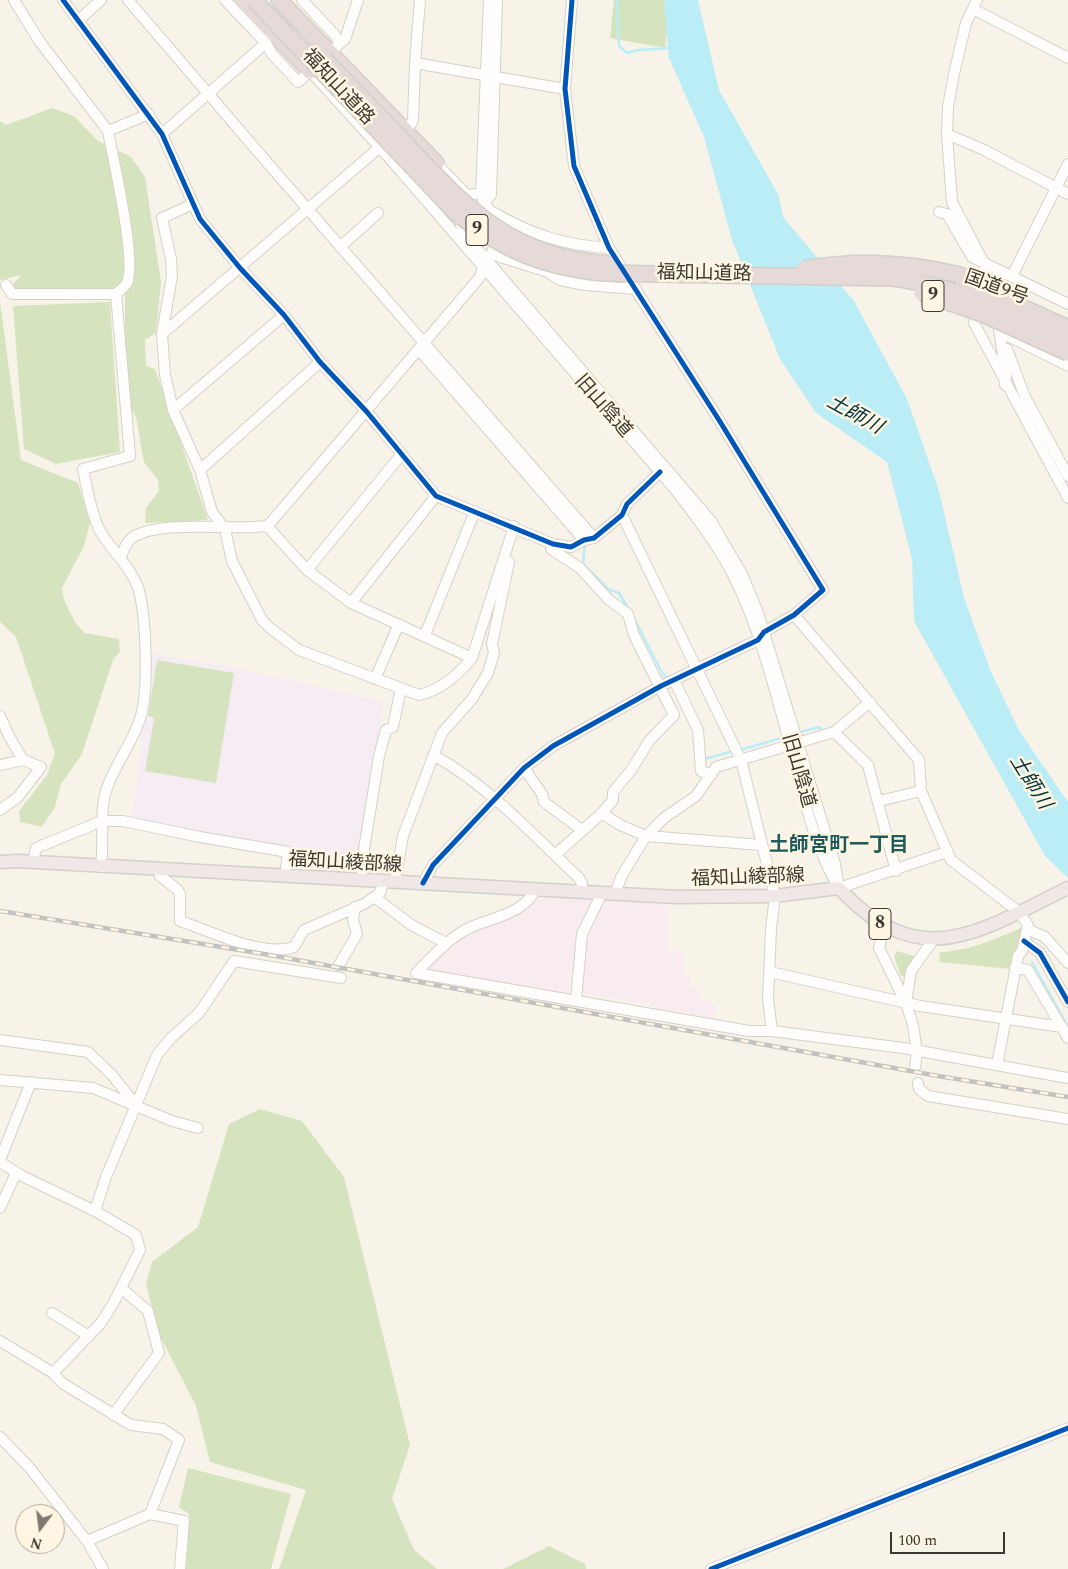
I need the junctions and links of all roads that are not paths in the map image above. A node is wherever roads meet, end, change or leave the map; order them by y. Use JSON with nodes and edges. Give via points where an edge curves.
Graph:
{"nodes":[{"id":1,"x":14,"y":0,"type":"edge"},
{"id":2,"x":63,"y":0,"type":"edge"},
{"id":3,"x":101,"y":0,"type":"edge"},
{"id":4,"x":128,"y":0,"type":"edge"},
{"id":5,"x":226,"y":0,"type":"edge"},
{"id":6,"x":242,"y":0,"type":"edge"},
{"id":7,"x":254,"y":0,"type":"edge"},
{"id":8,"x":268,"y":0,"type":"edge"},
{"id":9,"x":279,"y":0,"type":"edge"},
{"id":10,"x":302,"y":0,"type":"edge"},
{"id":11,"x":358,"y":0,"type":"edge"},
{"id":12,"x":420,"y":0,"type":"edge"},
{"id":13,"x":489,"y":0,"type":"edge"},
{"id":14,"x":497,"y":0,"type":"edge"},
{"id":15,"x":572,"y":0,"type":"edge"},
{"id":16,"x":975,"y":5,"type":"edge"},
{"id":17,"x":79,"y":20,"type":"junction"},
{"id":18,"x":266,"y":43,"type":"junction"},
{"id":19,"x":336,"y":48,"type":"junction"},
{"id":20,"x":1068,"y":58,"type":"edge"},
{"id":21,"x":415,"y":63,"type":"junction"},
{"id":22,"x":310,"y":71,"type":"junction"},
{"id":23,"x":490,"y":76,"type":"junction"},
{"id":24,"x":565,"y":89,"type":"junction"},
{"id":25,"x":208,"y":92,"type":"junction"},
{"id":26,"x":148,"y":114,"type":"junction"},
{"id":27,"x":108,"y":130,"type":"junction"},
{"id":28,"x":407,"y":131,"type":"junction"},
{"id":29,"x":162,"y":134,"type":"junction"},
{"id":30,"x":947,"y":134,"type":"junction"},
{"id":31,"x":380,"y":147,"type":"junction"},
{"id":32,"x":436,"y":163,"type":"junction"},
{"id":33,"x":1068,"y":164,"type":"edge"},
{"id":34,"x":1056,"y":188,"type":"junction"},
{"id":35,"x":1068,"y":194,"type":"edge"},
{"id":36,"x":485,"y":197,"type":"junction"},
{"id":37,"x":193,"y":204,"type":"junction"},
{"id":38,"x":308,"y":209,"type":"junction"},
{"id":39,"x":939,"y":212,"type":"dead end"},
{"id":40,"x":378,"y":213,"type":"dead end"},
{"id":41,"x":340,"y":247,"type":"junction"},
{"id":42,"x":609,"y":248,"type":"junction"},
{"id":43,"x":487,"y":260,"type":"junction"},
{"id":44,"x":984,"y":265,"type":"junction"},
{"id":45,"x":240,"y":268,"type":"junction"},
{"id":46,"x":803,"y":269,"type":"junction"},
{"id":47,"x":788,"y":276,"type":"junction"},
{"id":48,"x":1012,"y":276,"type":"junction"},
{"id":49,"x":6,"y":285,"type":"dead end"},
{"id":50,"x":636,"y":289,"type":"junction"},
{"id":51,"x":116,"y":294,"type":"junction"},
{"id":52,"x":1068,"y":304,"type":"edge"},
{"id":53,"x":284,"y":316,"type":"junction"},
{"id":54,"x":1068,"y":319,"type":"edge"},
{"id":55,"x":974,"y":323,"type":"dead end"},
{"id":56,"x":1068,"y":328,"type":"edge"},
{"id":57,"x":1000,"y":332,"type":"junction"},
{"id":58,"x":162,"y":334,"type":"junction"},
{"id":59,"x":1068,"y":340,"type":"edge"},
{"id":60,"x":422,"y":346,"type":"junction"},
{"id":61,"x":1062,"y":357,"type":"edge"},
{"id":62,"x":320,"y":362,"type":"junction"},
{"id":63,"x":1068,"y":366,"type":"edge"},
{"id":64,"x":1005,"y":384,"type":"junction"},
{"id":65,"x":173,"y":410,"type":"junction"},
{"id":66,"x":367,"y":412,"type":"junction"},
{"id":67,"x":401,"y":455,"type":"junction"},
{"id":68,"x":200,"y":470,"type":"junction"},
{"id":69,"x":660,"y":472,"type":"junction"},
{"id":70,"x":1068,"y":476,"type":"edge"},
{"id":71,"x":436,"y":496,"type":"junction"},
{"id":72,"x":1068,"y":498,"type":"edge"},
{"id":73,"x":475,"y":510,"type":"junction"},
{"id":74,"x":622,"y":515,"type":"junction"},
{"id":75,"x":267,"y":526,"type":"junction"},
{"id":76,"x":514,"y":526,"type":"junction"},
{"id":77,"x":225,"y":529,"type":"junction"},
{"id":78,"x":589,"y":539,"type":"junction"},
{"id":79,"x":553,"y":544,"type":"junction"},
{"id":80,"x":506,"y":553,"type":"junction"},
{"id":81,"x":121,"y":557,"type":"junction"},
{"id":82,"x":307,"y":570,"type":"junction"},
{"id":83,"x":351,"y":603,"type":"junction"},
{"id":84,"x":794,"y":615,"type":"junction"},
{"id":85,"x":399,"y":624,"type":"junction"},
{"id":86,"x":425,"y":635,"type":"junction"},
{"id":87,"x":761,"y":636,"type":"junction"},
{"id":88,"x":472,"y":658,"type":"junction"},
{"id":89,"x":696,"y":669,"type":"junction"},
{"id":90,"x":375,"y":679,"type":"junction"},
{"id":91,"x":674,"y":680,"type":"junction"},
{"id":92,"x":661,"y":686,"type":"junction"},
{"id":93,"x":401,"y":688,"type":"junction"},
{"id":94,"x":870,"y":702,"type":"junction"},
{"id":95,"x":0,"y":716,"type":"edge"},
{"id":96,"x":834,"y":732,"type":"junction"},
{"id":97,"x":5,"y":738,"type":"edge"},
{"id":98,"x":794,"y":743,"type":"junction"},
{"id":99,"x":435,"y":756,"type":"junction"},
{"id":100,"x":23,"y":760,"type":"junction"},
{"id":101,"x":742,"y":760,"type":"junction"},
{"id":102,"x":0,"y":765,"type":"edge"},
{"id":103,"x":524,"y":768,"type":"junction"},
{"id":104,"x":711,"y":775,"type":"junction"},
{"id":105,"x":921,"y":791,"type":"junction"},
{"id":106,"x":495,"y":798,"type":"junction"},
{"id":107,"x":879,"y":801,"type":"junction"},
{"id":108,"x":0,"y":810,"type":"edge"},
{"id":109,"x":602,"y":813,"type":"junction"},
{"id":110,"x":102,"y":821,"type":"junction"},
{"id":111,"x":582,"y":830,"type":"junction"},
{"id":112,"x":646,"y":836,"type":"junction"},
{"id":113,"x":762,"y":845,"type":"junction"},
{"id":114,"x":947,"y":852,"type":"junction"},
{"id":115,"x":555,"y":855,"type":"junction"},
{"id":116,"x":0,"y":862,"type":"edge"},
{"id":117,"x":33,"y":862,"type":"junction"},
{"id":118,"x":101,"y":867,"type":"junction"},
{"id":119,"x":160,"y":869,"type":"junction"},
{"id":120,"x":896,"y":871,"type":"junction"},
{"id":121,"x":362,"y":872,"type":"dead end"},
{"id":122,"x":284,"y":876,"type":"junction"},
{"id":123,"x":389,"y":881,"type":"junction"},
{"id":124,"x":423,"y":883,"type":"junction"},
{"id":125,"x":839,"y":888,"type":"junction"},
{"id":126,"x":1068,"y":888,"type":"edge"},
{"id":127,"x":536,"y":889,"type":"junction"},
{"id":128,"x":582,"y":892,"type":"junction"},
{"id":129,"x":608,"y":893,"type":"junction"},
{"id":130,"x":775,"y":896,"type":"junction"},
{"id":131,"x":374,"y":897,"type":"junction"},
{"id":132,"x":355,"y":907,"type":"junction"},
{"id":133,"x":1022,"y":910,"type":"junction"},
{"id":134,"x":884,"y":927,"type":"junction"},
{"id":135,"x":1027,"y":929,"type":"junction"},
{"id":136,"x":933,"y":940,"type":"junction"},
{"id":137,"x":446,"y":943,"type":"junction"},
{"id":138,"x":1023,"y":946,"type":"junction"},
{"id":139,"x":1068,"y":963,"type":"edge"},
{"id":140,"x":339,"y":965,"type":"dead end"},
{"id":141,"x":1015,"y":968,"type":"junction"},
{"id":142,"x":1028,"y":970,"type":"junction"},
{"id":143,"x":770,"y":972,"type":"junction"},
{"id":144,"x":341,"y":978,"type":"dead end"},
{"id":145,"x":576,"y":1001,"type":"junction"},
{"id":146,"x":1068,"y":1002,"type":"edge"},
{"id":147,"x":906,"y":1003,"type":"junction"},
{"id":148,"x":1007,"y":1017,"type":"junction"},
{"id":149,"x":1062,"y":1027,"type":"junction"},
{"id":150,"x":772,"y":1031,"type":"junction"},
{"id":151,"x":1068,"y":1038,"type":"edge"},
{"id":152,"x":0,"y":1040,"type":"edge"},
{"id":153,"x":917,"y":1052,"type":"junction"},
{"id":154,"x":997,"y":1065,"type":"junction"},
{"id":155,"x":915,"y":1067,"type":"dead end"},
{"id":156,"x":1068,"y":1078,"type":"edge"},
{"id":157,"x":0,"y":1080,"type":"edge"},
{"id":158,"x":31,"y":1082,"type":"junction"},
{"id":159,"x":918,"y":1083,"type":"dead end"},
{"id":160,"x":136,"y":1105,"type":"junction"},
{"id":161,"x":1068,"y":1119,"type":"edge"},
{"id":162,"x":198,"y":1128,"type":"dead end"},
{"id":163,"x":0,"y":1161,"type":"edge"},
{"id":164,"x":16,"y":1173,"type":"junction"},
{"id":165,"x":0,"y":1208,"type":"edge"},
{"id":166,"x":95,"y":1211,"type":"junction"},
{"id":167,"x":121,"y":1288,"type":"junction"},
{"id":168,"x":52,"y":1313,"type":"dead end"},
{"id":169,"x":89,"y":1336,"type":"junction"},
{"id":170,"x":0,"y":1341,"type":"edge"},
{"id":171,"x":53,"y":1373,"type":"junction"},
{"id":172,"x":113,"y":1415,"type":"junction"},
{"id":173,"x":1068,"y":1428,"type":"edge"},
{"id":174,"x":0,"y":1437,"type":"edge"},
{"id":175,"x":150,"y":1514,"type":"junction"},
{"id":176,"x":87,"y":1541,"type":"junction"},
{"id":177,"x":103,"y":1569,"type":"edge"},
{"id":178,"x":180,"y":1569,"type":"edge"},
{"id":179,"x":711,"y":1569,"type":"edge"}],
"edges":[{"from":1,"to":27,"type":"street","via":[[40,42]]},
{"from":2,"to":17,"type":"street"},
{"from":3,"to":17,"type":"street"},
{"from":4,"to":25,"type":"street"},
{"from":5,"to":18,"type":"street"},
{"from":6,"to":22,"type":"highway"},
{"from":7,"to":47,"type":"highway","name":"福知山道路","number":"9","bridge":true,"via":[[456,213],[508,248],[558,267],[602,273]]},
{"from":8,"to":46,"type":"highway","name":"福知山道路","number":"9","bridge":true,"via":[[451,191],[489,224],[514,238],[560,256],[606,263],[707,269]]},
{"from":9,"to":19,"type":"highway"},
{"from":10,"to":19,"type":"street","via":[[334,34]]},
{"from":11,"to":19,"type":"street","via":[[345,40]]},
{"from":12,"to":21,"type":"street"},
{"from":13,"to":23,"type":"street"},
{"from":14,"to":23,"type":"street"},
{"from":15,"to":24,"type":"street"},
{"from":16,"to":20,"type":"street"},
{"from":16,"to":30,"type":"street","via":[[966,24],[954,74]]},
{"from":17,"to":26,"type":"street"},
{"from":18,"to":22,"type":"street","via":[[298,82]]},
{"from":18,"to":25,"type":"street"},
{"from":19,"to":22,"type":"street"},
{"from":19,"to":28,"type":"highway"},
{"from":21,"to":23,"type":"street"},
{"from":21,"to":28,"type":"street","via":[[414,120]]},
{"from":22,"to":31,"type":"street","name":"旧山陰道"},
{"from":23,"to":24,"type":"street"},
{"from":23,"to":36,"type":"street"},
{"from":24,"to":42,"type":"street","via":[[574,166]]},
{"from":25,"to":29,"type":"street"},
{"from":25,"to":38,"type":"street"},
{"from":26,"to":27,"type":"street"},
{"from":26,"to":29,"type":"street"},
{"from":27,"to":51,"type":"street","via":[[130,270],[126,284]]},
{"from":28,"to":32,"type":"highway"},
{"from":29,"to":37,"type":"street"},
{"from":30,"to":34,"type":"street"},
{"from":30,"to":44,"type":"street","via":[[952,202]]},
{"from":31,"to":38,"type":"street"},
{"from":31,"to":43,"type":"street","name":"旧山陰道"},
{"from":32,"to":36,"type":"street","via":[[466,194]]},
{"from":32,"to":43,"type":"street","via":[[458,193],[461,225]]},
{"from":33,"to":34,"type":"street"},
{"from":34,"to":35,"type":"street"},
{"from":34,"to":48,"type":"street"},
{"from":36,"to":42,"type":"street","via":[[489,210],[538,236],[578,246]]},
{"from":36,"to":43,"type":"street","via":[[494,244]]},
{"from":37,"to":45,"type":"street","via":[[200,219]]},
{"from":37,"to":58,"type":"street","via":[[162,218],[172,276]]},
{"from":38,"to":41,"type":"street"},
{"from":38,"to":45,"type":"street"},
{"from":39,"to":44,"type":"street","via":[[946,214],[972,257]]},
{"from":40,"to":41,"type":"street"},
{"from":41,"to":60,"type":"street"},
{"from":42,"to":50,"type":"street"},
{"from":43,"to":50,"type":"street","via":[[548,272],[560,280],[584,286]]},
{"from":43,"to":60,"type":"street","via":[[480,277]]},
{"from":43,"to":69,"type":"street","name":"旧山陰道"},
{"from":43,"to":87,"type":"street","via":[[712,521],[742,574]]},
{"from":44,"to":48,"type":"street"},
{"from":44,"to":57,"type":"street"},
{"from":45,"to":53,"type":"street"},
{"from":45,"to":58,"type":"street"},
{"from":46,"to":54,"type":"highway","name":"国道9号","number":"9","bridge":true,"via":[[888,264],[923,267],[1000,288]]},
{"from":46,"to":56,"type":"highway","name":"福知山道路","number":"9","bridge":true,"via":[[916,273],[991,292]]},
{"from":47,"to":59,"type":"highway","name":"福知山道路","number":"9","bridge":true,"via":[[914,280],[986,302]]},
{"from":47,"to":61,"type":"highway","number":"9","bridge":true,"via":[[904,288],[934,296],[1001,322]]},
{"from":48,"to":52,"type":"street"},
{"from":49,"to":51,"type":"street","via":[[12,294]]},
{"from":50,"to":84,"type":"street","via":[[824,590]]},
{"from":51,"to":81,"type":"street","via":[[130,456],[82,469],[100,530]]},
{"from":53,"to":62,"type":"street"},
{"from":53,"to":65,"type":"street"},
{"from":55,"to":64,"type":"street"},
{"from":57,"to":61,"type":"street"},
{"from":57,"to":64,"type":"street"},
{"from":57,"to":70,"type":"street","via":[[1025,397]]},
{"from":58,"to":65,"type":"street","via":[[165,375]]},
{"from":59,"to":61,"type":"street"},
{"from":60,"to":66,"type":"street"},
{"from":60,"to":78,"type":"street"},
{"from":61,"to":63,"type":"street"},
{"from":62,"to":66,"type":"street"},
{"from":62,"to":68,"type":"street"},
{"from":64,"to":72,"type":"street"},
{"from":65,"to":68,"type":"street"},
{"from":66,"to":67,"type":"street"},
{"from":66,"to":75,"type":"street"},
{"from":67,"to":71,"type":"street"},
{"from":67,"to":82,"type":"street"},
{"from":68,"to":77,"type":"street","via":[[212,512]]},
{"from":69,"to":74,"type":"street","via":[[627,504]]},
{"from":69,"to":87,"type":"street","name":"旧山陰道","via":[[718,549]]},
{"from":71,"to":73,"type":"street"},
{"from":71,"to":83,"type":"street"},
{"from":73,"to":76,"type":"street"},
{"from":73,"to":86,"type":"street"},
{"from":74,"to":78,"type":"street"},
{"from":74,"to":89,"type":"street"},
{"from":75,"to":77,"type":"street"},
{"from":75,"to":82,"type":"street"},
{"from":76,"to":79,"type":"street"},
{"from":76,"to":80,"type":"street"},
{"from":77,"to":81,"type":"street","via":[[161,528],[144,532],[125,545]]},
{"from":77,"to":90,"type":"street","via":[[232,561],[262,620],[300,650]]},
{"from":78,"to":79,"type":"street","via":[[571,547]]},
{"from":79,"to":92,"type":"street","via":[[551,549],[580,568],[628,614],[634,635]]},
{"from":80,"to":88,"type":"street"},
{"from":80,"to":99,"type":"street","via":[[509,561],[488,673],[472,699],[442,733]]},
{"from":81,"to":110,"type":"street","via":[[140,594],[146,680],[140,720],[104,797]]},
{"from":82,"to":83,"type":"street"},
{"from":83,"to":85,"type":"street"},
{"from":84,"to":87,"type":"street"},
{"from":84,"to":94,"type":"street"},
{"from":85,"to":86,"type":"street"},
{"from":85,"to":90,"type":"street"},
{"from":86,"to":88,"type":"street"},
{"from":87,"to":89,"type":"street"},
{"from":87,"to":98,"type":"street"},
{"from":88,"to":93,"type":"street","via":[[433,692],[419,695]]},
{"from":89,"to":91,"type":"street"},
{"from":89,"to":101,"type":"street"},
{"from":90,"to":93,"type":"street"},
{"from":91,"to":92,"type":"street"},
{"from":91,"to":104,"type":"street","via":[[698,730],[701,771]]},
{"from":92,"to":103,"type":"street","via":[[553,746]]},
{"from":92,"to":109,"type":"street","via":[[674,714],[649,741]]},
{"from":93,"to":121,"type":"street","via":[[393,728],[386,730],[379,756]]},
{"from":94,"to":96,"type":"street"},
{"from":94,"to":105,"type":"street","via":[[918,760]]},
{"from":95,"to":97,"type":"street"},
{"from":96,"to":98,"type":"street"},
{"from":96,"to":107,"type":"street","via":[[868,765]]},
{"from":97,"to":100,"type":"street"},
{"from":98,"to":101,"type":"street"},
{"from":98,"to":125,"type":"street","via":[[836,864]]},
{"from":99,"to":106,"type":"street"},
{"from":99,"to":123,"type":"street"},
{"from":100,"to":102,"type":"street"},
{"from":100,"to":108,"type":"street","via":[[41,767],[18,796]]},
{"from":101,"to":104,"type":"street","via":[[716,768]]},
{"from":101,"to":113,"type":"street"},
{"from":103,"to":106,"type":"street"},
{"from":103,"to":111,"type":"street","via":[[544,802]]},
{"from":104,"to":112,"type":"street","via":[[696,796],[664,818]]},
{"from":105,"to":107,"type":"street"},
{"from":105,"to":114,"type":"street"},
{"from":106,"to":115,"type":"street"},
{"from":106,"to":124,"type":"street","via":[[433,865]]},
{"from":107,"to":120,"type":"street"},
{"from":109,"to":111,"type":"street"},
{"from":109,"to":112,"type":"street"},
{"from":110,"to":117,"type":"street","via":[[36,848]]},
{"from":110,"to":118,"type":"street"},
{"from":110,"to":122,"type":"street","via":[[123,821],[288,852]]},
{"from":111,"to":115,"type":"street"},
{"from":112,"to":113,"type":"street"},
{"from":112,"to":129,"type":"street"},
{"from":113,"to":130,"type":"street"},
{"from":114,"to":120,"type":"street"},
{"from":114,"to":133,"type":"street","via":[[966,873]]},
{"from":115,"to":128,"type":"street","via":[[579,878]]},
{"from":116,"to":117,"type":"main road","name":"福知山綾部線"},
{"from":117,"to":118,"type":"main road","name":"福知山綾部線"},
{"from":118,"to":119,"type":"main road","name":"福知山綾部線"},
{"from":119,"to":122,"type":"main road","name":"福知山綾部線"},
{"from":119,"to":132,"type":"street","via":[[160,876],[180,894],[180,921],[268,949],[283,951],[294,947],[304,930]]},
{"from":120,"to":125,"type":"street"},
{"from":122,"to":123,"type":"main road","name":"福知山綾部線"},
{"from":123,"to":124,"type":"main road","name":"福知山綾部線"},
{"from":123,"to":131,"type":"street"},
{"from":124,"to":127,"type":"main road","name":"福知山綾部線"},
{"from":125,"to":130,"type":"main road","name":"福知山綾部線"},
{"from":125,"to":134,"type":"main road","number":"8"},
{"from":126,"to":133,"type":"main road","number":"8"},
{"from":127,"to":128,"type":"main road","name":"福知山綾部線"},
{"from":127,"to":137,"type":"street","via":[[531,900],[515,912],[465,930]]},
{"from":128,"to":129,"type":"main road","name":"福知山綾部線"},
{"from":129,"to":130,"type":"main road","name":"福知山綾部線","via":[[676,897]]},
{"from":129,"to":145,"type":"street","via":[[582,934]]},
{"from":130,"to":143,"type":"street","via":[[770,929]]},
{"from":131,"to":132,"type":"street"},
{"from":131,"to":137,"type":"street","via":[[412,926]]},
{"from":132,"to":140,"type":"street","via":[[353,920],[357,934]]},
{"from":133,"to":135,"type":"street"},
{"from":133,"to":136,"type":"main road","number":"8","via":[[980,930]]},
{"from":134,"to":136,"type":"main road","number":"8","via":[[900,934]]},
{"from":134,"to":147,"type":"street","via":[[879,948]]},
{"from":135,"to":138,"type":"street"},
{"from":135,"to":139,"type":"street","via":[[1044,937]]},
{"from":136,"to":147,"type":"street","via":[[911,971]]},
{"from":137,"to":145,"type":"street","via":[[416,973]]},
{"from":138,"to":141,"type":"street"},
{"from":138,"to":142,"type":"street"},
{"from":138,"to":146,"type":"street","via":[[1040,953]]},
{"from":141,"to":142,"type":"street"},
{"from":141,"to":148,"type":"street"},
{"from":142,"to":149,"type":"street"},
{"from":143,"to":147,"type":"street"},
{"from":143,"to":150,"type":"street","via":[[768,999]]},
{"from":144,"to":160,"type":"street","via":[[234,961],[199,1013],[157,1055]]},
{"from":145,"to":150,"type":"street","via":[[749,1031]]},
{"from":147,"to":148,"type":"street"},
{"from":147,"to":153,"type":"street"},
{"from":148,"to":149,"type":"street"},
{"from":148,"to":154,"type":"street"},
{"from":149,"to":151,"type":"street"},
{"from":150,"to":153,"type":"street"},
{"from":152,"to":160,"type":"street","via":[[88,1052]]},
{"from":153,"to":154,"type":"street"},
{"from":153,"to":155,"type":"street"},
{"from":154,"to":156,"type":"street"},
{"from":157,"to":158,"type":"street"},
{"from":158,"to":160,"type":"street","via":[[93,1088]]},
{"from":158,"to":163,"type":"street"},
{"from":159,"to":161,"type":"street","via":[[919,1089],[937,1098]]},
{"from":160,"to":162,"type":"street"},
{"from":160,"to":166,"type":"street"},
{"from":163,"to":164,"type":"street"},
{"from":164,"to":165,"type":"street"},
{"from":164,"to":166,"type":"street"},
{"from":166,"to":167,"type":"street","via":[[136,1235],[140,1250]]},
{"from":167,"to":169,"type":"street"},
{"from":167,"to":172,"type":"street","via":[[148,1311],[159,1353]]},
{"from":168,"to":169,"type":"street"},
{"from":169,"to":171,"type":"street"},
{"from":170,"to":171,"type":"street"},
{"from":171,"to":172,"type":"street","via":[[62,1383]]},
{"from":172,"to":175,"type":"street","via":[[131,1425],[164,1429],[179,1440]]},
{"from":173,"to":179,"type":"street"},
{"from":174,"to":176,"type":"street","via":[[29,1467]]},
{"from":175,"to":176,"type":"street"},
{"from":175,"to":178,"type":"street","via":[[184,1521]]},
{"from":176,"to":177,"type":"street"}]}
